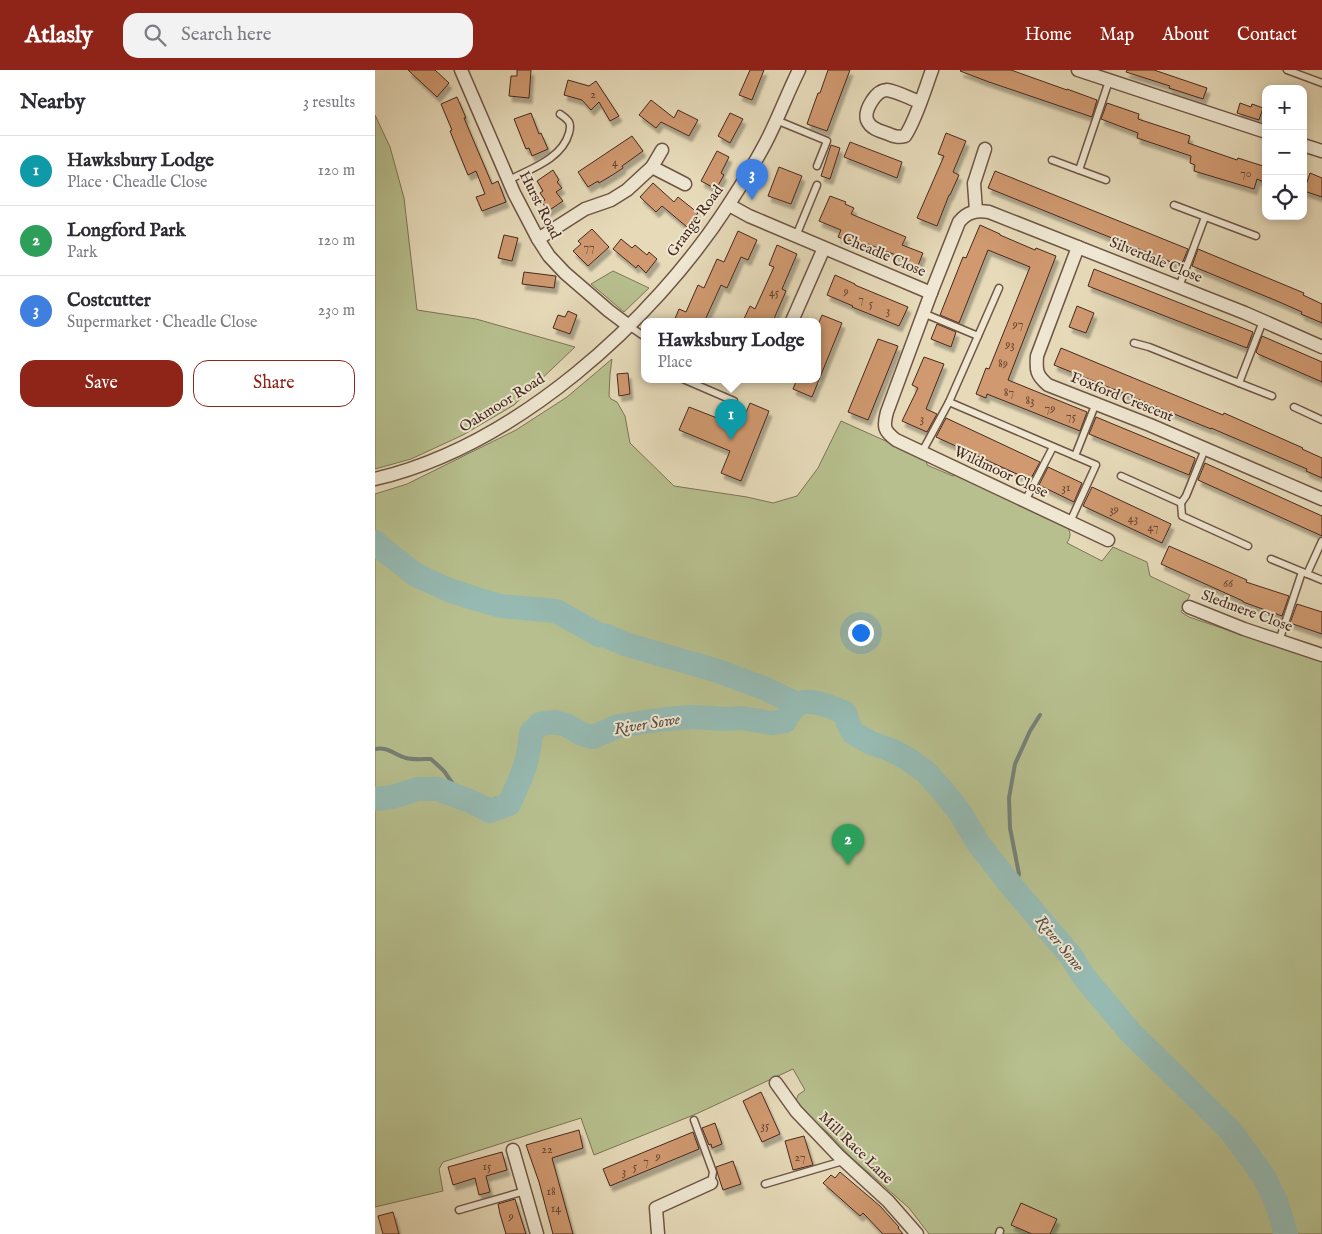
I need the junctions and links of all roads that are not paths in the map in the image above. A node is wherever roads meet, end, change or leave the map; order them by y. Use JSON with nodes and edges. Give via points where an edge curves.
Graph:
{"nodes":[{"id":1,"x":461,"y":70,"type":"edge"},
{"id":2,"x":799,"y":70,"type":"edge"},
{"id":3,"x":932,"y":70,"type":"edge"},
{"id":4,"x":1078,"y":70,"type":"edge"},
{"id":5,"x":1287,"y":70,"type":"edge"},
{"id":6,"x":1109,"y":81,"type":"junction"},
{"id":7,"x":1322,"y":83,"type":"edge"},
{"id":8,"x":920,"y":102,"type":"dead end"},
{"id":9,"x":560,"y":114,"type":"dead end"},
{"id":10,"x":776,"y":120,"type":"junction"},
{"id":11,"x":1262,"y":131,"type":"edge"},
{"id":12,"x":1307,"y":146,"type":"edge"},
{"id":13,"x":985,"y":149,"type":"dead end"},
{"id":14,"x":662,"y":150,"type":"dead end"},
{"id":15,"x":1322,"y":151,"type":"edge"},
{"id":16,"x":1052,"y":160,"type":"dead end"},
{"id":17,"x":817,"y":166,"type":"dead end"},
{"id":18,"x":651,"y":167,"type":"junction"},
{"id":19,"x":1079,"y":170,"type":"junction"},
{"id":20,"x":509,"y":180,"type":"junction"},
{"id":21,"x":1105,"y":180,"type":"dead end"},
{"id":22,"x":685,"y":184,"type":"dead end"},
{"id":23,"x":817,"y":185,"type":"dead end"},
{"id":24,"x":729,"y":205,"type":"junction"},
{"id":25,"x":1174,"y":206,"type":"dead end"},
{"id":26,"x":976,"y":211,"type":"junction"},
{"id":27,"x":1205,"y":217,"type":"junction"},
{"id":28,"x":796,"y":236,"type":"junction"},
{"id":29,"x":1257,"y":236,"type":"dead end"},
{"id":30,"x":538,"y":239,"type":"junction"},
{"id":31,"x":1078,"y":247,"type":"junction"},
{"id":32,"x":824,"y":248,"type":"junction"},
{"id":33,"x":1179,"y":287,"type":"junction"},
{"id":34,"x":999,"y":288,"type":"dead end"},
{"id":35,"x":931,"y":293,"type":"junction"},
{"id":36,"x":923,"y":313,"type":"junction"},
{"id":37,"x":793,"y":318,"type":"edge"},
{"id":38,"x":1263,"y":321,"type":"junction"},
{"id":39,"x":629,"y":326,"type":"junction"},
{"id":40,"x":641,"y":334,"type":"edge"},
{"id":41,"x":979,"y":336,"type":"junction"},
{"id":42,"x":1134,"y":343,"type":"dead end"},
{"id":43,"x":1322,"y":347,"type":"edge"},
{"id":44,"x":692,"y":383,"type":"edge"},
{"id":45,"x":1239,"y":383,"type":"junction"},
{"id":46,"x":1272,"y":396,"type":"dead end"},
{"id":47,"x":734,"y":401,"type":"dead end"},
{"id":48,"x":949,"y":402,"type":"junction"},
{"id":49,"x":1096,"y":404,"type":"junction"},
{"id":50,"x":1294,"y":407,"type":"dead end"},
{"id":51,"x":1322,"y":420,"type":"edge"},
{"id":52,"x":1053,"y":447,"type":"junction"},
{"id":53,"x":1205,"y":449,"type":"junction"},
{"id":54,"x":922,"y":452,"type":"junction"},
{"id":55,"x":1075,"y":456,"type":"junction"},
{"id":56,"x":1121,"y":476,"type":"dead end"},
{"id":57,"x":375,"y":478,"type":"edge"},
{"id":58,"x":1322,"y":499,"type":"edge"},
{"id":59,"x":1025,"y":501,"type":"junction"},
{"id":60,"x":1181,"y":503,"type":"junction"},
{"id":61,"x":1070,"y":522,"type":"junction"},
{"id":62,"x":1108,"y":540,"type":"dead end"},
{"id":63,"x":1322,"y":541,"type":"edge"},
{"id":64,"x":1248,"y":546,"type":"dead end"},
{"id":65,"x":1271,"y":559,"type":"dead end"},
{"id":66,"x":1304,"y":573,"type":"junction"},
{"id":67,"x":1322,"y":580,"type":"edge"},
{"id":68,"x":1189,"y":607,"type":"dead end"},
{"id":69,"x":1279,"y":641,"type":"junction"},
{"id":70,"x":1322,"y":655,"type":"edge"},
{"id":71,"x":776,"y":1084,"type":"dead end"},
{"id":72,"x":694,"y":1120,"type":"dead end"},
{"id":73,"x":513,"y":1150,"type":"dead end"},
{"id":74,"x":843,"y":1161,"type":"junction"},
{"id":75,"x":711,"y":1183,"type":"joint"},
{"id":76,"x":765,"y":1184,"type":"dead end"},
{"id":77,"x":525,"y":1192,"type":"junction"},
{"id":78,"x":459,"y":1210,"type":"dead end"},
{"id":79,"x":537,"y":1234,"type":"edge"},
{"id":80,"x":658,"y":1234,"type":"edge"},
{"id":81,"x":917,"y":1234,"type":"edge"}],
"edges":[{"from":1,"to":20,"type":"street","name":"Hurst Road"},
{"from":2,"to":10,"type":"street","name":"Grange Road"},
{"from":3,"to":8,"type":"street"},
{"from":4,"to":6,"type":"street"},
{"from":5,"to":7,"type":"lane"},
{"from":6,"to":11,"type":"street"},
{"from":6,"to":19,"type":"lane"},
{"from":9,"to":20,"type":"lane","via":[[571,127],[561,149],[548,160]]},
{"from":10,"to":17,"type":"lane","via":[[827,141]]},
{"from":10,"to":24,"type":"street","name":"Grange Road"},
{"from":12,"to":15,"type":"street"},
{"from":13,"to":26,"type":"street","via":[[974,183]]},
{"from":14,"to":18,"type":"street"},
{"from":16,"to":19,"type":"lane"},
{"from":18,"to":22,"type":"street"},
{"from":18,"to":30,"type":"street","via":[[627,190],[611,200],[585,209]]},
{"from":19,"to":21,"type":"lane"},
{"from":20,"to":30,"type":"street","name":"Hurst Road"},
{"from":23,"to":28,"type":"lane"},
{"from":24,"to":28,"type":"street","name":"Cheadle Close"},
{"from":24,"to":39,"type":"street","name":"Grange Road","via":[[679,271]]},
{"from":25,"to":27,"type":"lane"},
{"from":26,"to":31,"type":"street","name":"Silverdale Close","via":[[989,212]]},
{"from":26,"to":35,"type":"street","via":[[959,222]]},
{"from":27,"to":29,"type":"lane"},
{"from":27,"to":33,"type":"lane"},
{"from":28,"to":32,"type":"street","name":"Cheadle Close"},
{"from":30,"to":39,"type":"street","name":"Hurst Road","via":[[565,273]]},
{"from":31,"to":33,"type":"street","name":"Silverdale Close"},
{"from":31,"to":49,"type":"street","name":"Foxford Crescent","via":[[1036,366],[1039,377],[1048,385]]},
{"from":32,"to":35,"type":"street","name":"Cheadle Close"},
{"from":32,"to":37,"type":"street","name":"Cheadle Close"},
{"from":33,"to":38,"type":"street","name":"Silverdale Close"},
{"from":34,"to":41,"type":"lane"},
{"from":35,"to":36,"type":"street"},
{"from":36,"to":41,"type":"lane"},
{"from":36,"to":54,"type":"street","name":"Wildmoor Close","via":[[884,428],[896,440]]},
{"from":38,"to":43,"type":"street","name":"Silverdale Close"},
{"from":38,"to":45,"type":"lane"},
{"from":39,"to":40,"type":"lane"},
{"from":39,"to":57,"type":"street","name":"Oakmoor Road","via":[[575,374],[516,416],[452,452],[396,474]]},
{"from":41,"to":48,"type":"lane"},
{"from":42,"to":45,"type":"lane"},
{"from":44,"to":47,"type":"lane"},
{"from":45,"to":46,"type":"lane"},
{"from":48,"to":52,"type":"lane"},
{"from":48,"to":54,"type":"lane"},
{"from":49,"to":53,"type":"street","name":"Foxford Crescent"},
{"from":49,"to":55,"type":"lane"},
{"from":50,"to":51,"type":"lane"},
{"from":52,"to":55,"type":"lane"},
{"from":52,"to":59,"type":"lane"},
{"from":53,"to":58,"type":"street","name":"Foxford Crescent"},
{"from":53,"to":60,"type":"lane"},
{"from":54,"to":59,"type":"street","name":"Wildmoor Close"},
{"from":55,"to":61,"type":"lane","via":[[1096,465]]},
{"from":56,"to":60,"type":"lane"},
{"from":59,"to":61,"type":"street","name":"Wildmoor Close"},
{"from":60,"to":64,"type":"lane","via":[[1182,516]]},
{"from":61,"to":62,"type":"street","name":"Wildmoor Close"},
{"from":63,"to":66,"type":"lane"},
{"from":65,"to":66,"type":"lane"},
{"from":66,"to":67,"type":"lane"},
{"from":66,"to":69,"type":"lane"},
{"from":68,"to":69,"type":"street","name":"Sledmere Close"},
{"from":69,"to":70,"type":"street","name":"Sledmere Close"},
{"from":71,"to":74,"type":"street","name":"Mill Race Lane","via":[[796,1111]]},
{"from":72,"to":75,"type":"lane","via":[[713,1172]]},
{"from":73,"to":77,"type":"street"},
{"from":74,"to":76,"type":"lane"},
{"from":74,"to":81,"type":"street","name":"Mill Race Lane"},
{"from":75,"to":80,"type":"street","via":[[656,1208]]},
{"from":77,"to":78,"type":"lane"},
{"from":77,"to":79,"type":"street"}]}
